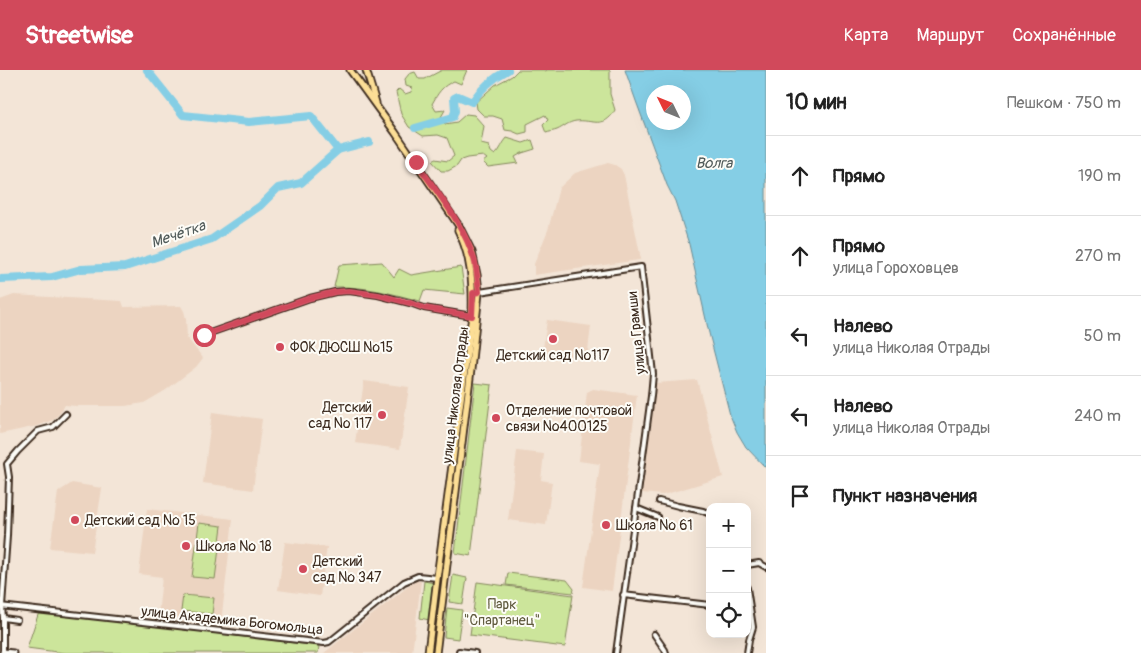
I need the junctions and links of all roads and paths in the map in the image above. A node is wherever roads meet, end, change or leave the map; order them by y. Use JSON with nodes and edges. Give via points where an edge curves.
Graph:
{"nodes":[{"id":1,"x":350,"y":70,"type":"edge"},
{"id":2,"x":366,"y":70,"type":"edge"},
{"id":3,"x":377,"y":108,"type":"junction"},
{"id":4,"x":476,"y":293,"type":"junction"},
{"id":5,"x":472,"y":316,"type":"junction"},
{"id":6,"x":204,"y":335,"type":"dead end"},
{"id":7,"x":66,"y":414,"type":"dead end"},
{"id":8,"x":659,"y":501,"type":"dead end"},
{"id":9,"x":636,"y":508,"type":"junction"},
{"id":10,"x":706,"y":512,"type":"edge"},
{"id":11,"x":658,"y":517,"type":"dead end"},
{"id":12,"x":751,"y":564,"type":"edge"},
{"id":13,"x":766,"y":567,"type":"edge"},
{"id":14,"x":437,"y":578,"type":"junction"},
{"id":15,"x":748,"y":593,"type":"edge"},
{"id":16,"x":624,"y":595,"type":"junction"},
{"id":17,"x":706,"y":605,"type":"edge"},
{"id":18,"x":1,"y":606,"type":"edge"},
{"id":19,"x":3,"y":618,"type":"junction"},
{"id":20,"x":17,"y":620,"type":"dead end"},
{"id":21,"x":654,"y":634,"type":"dead end"},
{"id":22,"x":459,"y":651,"type":"dead end"},
{"id":23,"x":3,"y":652,"type":"edge"},
{"id":24,"x":13,"y":653,"type":"edge"},
{"id":25,"x":428,"y":653,"type":"edge"},
{"id":26,"x":436,"y":653,"type":"edge"},
{"id":27,"x":474,"y":653,"type":"edge"},
{"id":28,"x":616,"y":653,"type":"edge"},
{"id":29,"x":666,"y":653,"type":"edge"},
{"id":30,"x":747,"y":653,"type":"edge"}],
"edges":[{"from":1,"to":3,"type":"main road"},
{"from":2,"to":3,"type":"main road","name":"улица Николая Отрады"},
{"from":3,"to":4,"type":"main road","name":"улица Николая Отрады","via":[[456,228],[467,254]]},
{"from":3,"to":4,"type":"main road","name":"улица Николая Отрады","via":[[466,239],[475,264]]},
{"from":4,"to":5,"type":"main road","name":"улица Николая Отрады"},
{"from":4,"to":9,"type":"street","name":"улица Грамши","via":[[641,267],[653,374]]},
{"from":4,"to":26,"type":"main road","name":"улица Николая Отрады","via":[[471,369]]},
{"from":5,"to":6,"type":"street","via":[[349,291],[310,298]]},
{"from":5,"to":14,"type":"main road","name":"улица Николая Отрады"},
{"from":7,"to":18,"type":"street","via":[[53,427],[38,431],[7,464],[7,536]]},
{"from":8,"to":10,"type":"street"},
{"from":9,"to":11,"type":"street"},
{"from":9,"to":16,"type":"street","name":"улица Грамши"},
{"from":12,"to":13,"type":"street","via":[[760,563]]},
{"from":14,"to":18,"type":"street","name":"улица Академика Богомольца","via":[[418,576],[404,582],[324,643]]},
{"from":14,"to":25,"type":"main road","name":"улица Николая Отрады"},
{"from":15,"to":30,"type":"street","via":[[753,627]]},
{"from":16,"to":17,"type":"street"},
{"from":16,"to":28,"type":"street","name":"улица Грамши"},
{"from":18,"to":19,"type":"street"},
{"from":19,"to":20,"type":"street"},
{"from":19,"to":23,"type":"street"},
{"from":21,"to":29,"type":"street"},
{"from":22,"to":27,"type":"street"},
{"from":23,"to":24,"type":"street"}]}
